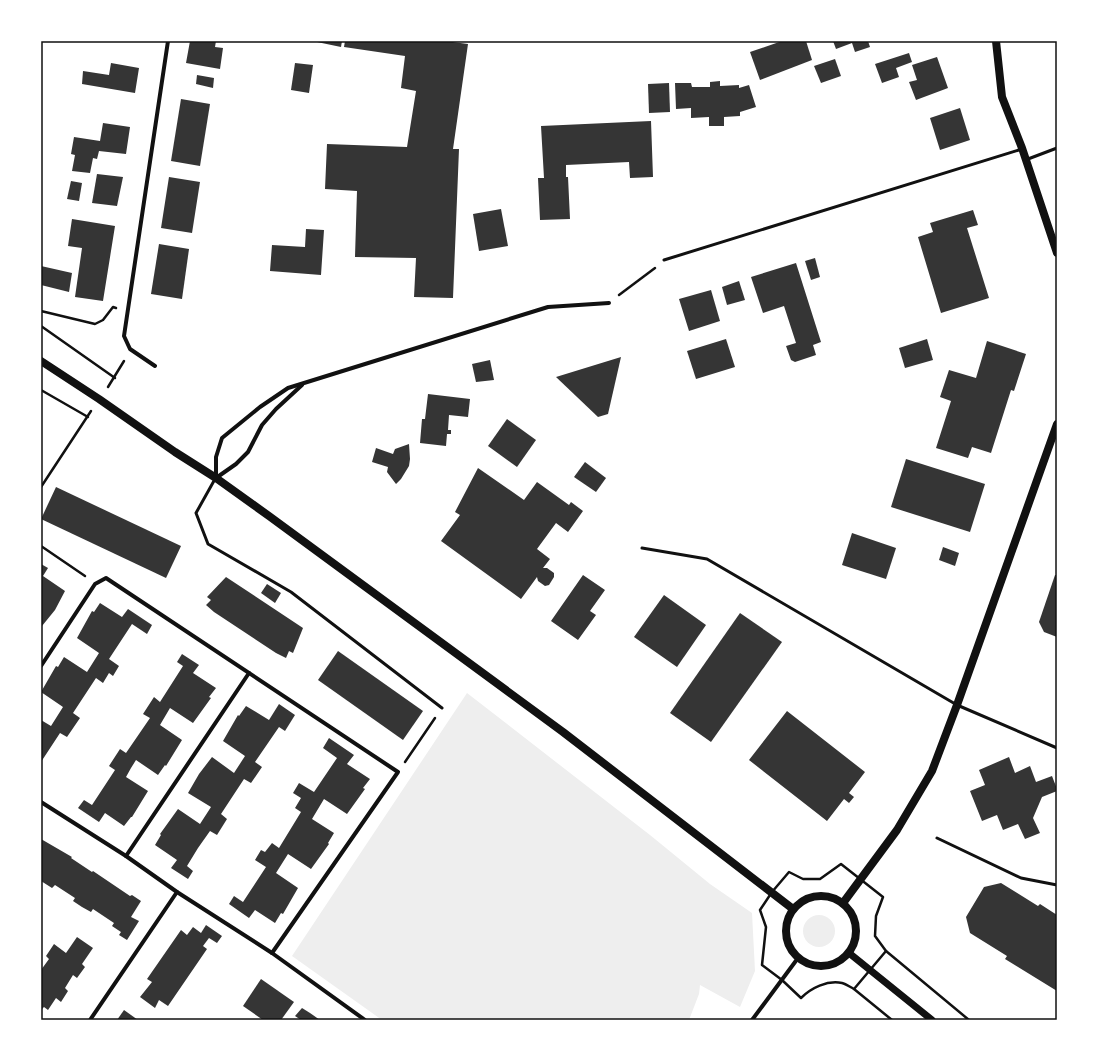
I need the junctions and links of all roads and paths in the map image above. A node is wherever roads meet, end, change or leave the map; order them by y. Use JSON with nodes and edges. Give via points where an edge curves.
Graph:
{"nodes":[{"id":1,"x":168,"y":41,"type":"edge"},
{"id":2,"x":996,"y":41,"type":"edge"},
{"id":3,"x":1022,"y":148,"type":"junction"},
{"id":4,"x":1057,"y":148,"type":"edge"},
{"id":5,"x":1026,"y":160,"type":"junction"},
{"id":6,"x":1057,"y":251,"type":"edge"},
{"id":7,"x":664,"y":260,"type":"joint"},
{"id":8,"x":609,"y":303,"type":"joint"},
{"id":9,"x":128,"y":309,"type":"junction"},
{"id":10,"x":41,"y":311,"type":"edge"},
{"id":11,"x":41,"y":326,"type":"edge"},
{"id":12,"x":130,"y":349,"type":"junction"},
{"id":13,"x":41,"y":361,"type":"edge"},
{"id":14,"x":155,"y":366,"type":"dead end"},
{"id":15,"x":115,"y":378,"type":"junction"},
{"id":16,"x":304,"y":383,"type":"junction"},
{"id":17,"x":41,"y":390,"type":"edge"},
{"id":18,"x":100,"y":399,"type":"junction"},
{"id":19,"x":88,"y":417,"type":"junction"},
{"id":20,"x":1057,"y":424,"type":"edge"},
{"id":21,"x":216,"y":478,"type":"junction"},
{"id":22,"x":41,"y":487,"type":"edge"},
{"id":23,"x":41,"y":546,"type":"edge"},
{"id":24,"x":642,"y":548,"type":"dead end"},
{"id":25,"x":96,"y":584,"type":"junction"},
{"id":26,"x":41,"y":666,"type":"edge"},
{"id":27,"x":249,"y":673,"type":"junction"},
{"id":28,"x":957,"y":706,"type":"junction"},
{"id":29,"x":442,"y":708,"type":"joint"},
{"id":30,"x":1057,"y":748,"type":"edge"},
{"id":31,"x":398,"y":772,"type":"junction"},
{"id":32,"x":41,"y":802,"type":"edge"},
{"id":33,"x":937,"y":838,"type":"dead end"},
{"id":34,"x":126,"y":856,"type":"junction"},
{"id":35,"x":852,"y":873,"type":"dead end"},
{"id":36,"x":778,"y":885,"type":"dead end"},
{"id":37,"x":1057,"y":885,"type":"edge"},
{"id":38,"x":875,"y":890,"type":"dead end"},
{"id":39,"x":177,"y":892,"type":"junction"},
{"id":40,"x":767,"y":900,"type":"dead end"},
{"id":41,"x":843,"y":902,"type":"junction"},
{"id":42,"x":793,"y":909,"type":"junction"},
{"id":43,"x":886,"y":951,"type":"junction"},
{"id":44,"x":272,"y":953,"type":"junction"},
{"id":45,"x":849,"y":953,"type":"junction"},
{"id":46,"x":798,"y":958,"type":"junction"},
{"id":47,"x":877,"y":961,"type":"dead end"},
{"id":48,"x":776,"y":975,"type":"dead end"},
{"id":49,"x":864,"y":977,"type":"dead end"},
{"id":50,"x":789,"y":986,"type":"dead end"},
{"id":51,"x":854,"y":989,"type":"junction"},
{"id":52,"x":90,"y":1020,"type":"edge"},
{"id":53,"x":365,"y":1020,"type":"edge"},
{"id":54,"x":752,"y":1020,"type":"edge"},
{"id":55,"x":892,"y":1020,"type":"edge"},
{"id":56,"x":932,"y":1020,"type":"edge"},
{"id":57,"x":969,"y":1020,"type":"edge"}],
"edges":[{"from":1,"to":9,"type":"street"},
{"from":2,"to":3,"type":"main road","via":[[1002,97]]},
{"from":3,"to":5,"type":"main road"},
{"from":3,"to":7,"type":"lane"},
{"from":4,"to":5,"type":"lane"},
{"from":5,"to":6,"type":"main road"},
{"from":7,"to":8,"type":"path"},
{"from":8,"to":16,"type":"street","via":[[548,307]]},
{"from":9,"to":10,"type":"path","via":[[112,307],[104,320],[94,324]]},
{"from":9,"to":12,"type":"street","via":[[124,336]]},
{"from":11,"to":15,"type":"path"},
{"from":12,"to":14,"type":"street"},
{"from":12,"to":15,"type":"path"},
{"from":13,"to":18,"type":"main road"},
{"from":15,"to":18,"type":"path"},
{"from":16,"to":21,"type":"street","via":[[262,425],[248,452]]},
{"from":16,"to":21,"type":"street","via":[[288,388],[222,438],[216,457]]},
{"from":17,"to":19,"type":"path"},
{"from":18,"to":19,"type":"path"},
{"from":18,"to":21,"type":"main road"},
{"from":19,"to":22,"type":"path"},
{"from":20,"to":28,"type":"main road"},
{"from":21,"to":29,"type":"lane","via":[[196,513],[208,544],[291,592]]},
{"from":21,"to":42,"type":"main road","via":[[563,732]]},
{"from":23,"to":25,"type":"path"},
{"from":24,"to":28,"type":"lane","via":[[707,559]]},
{"from":25,"to":26,"type":"street"},
{"from":25,"to":27,"type":"street","via":[[106,578]]},
{"from":27,"to":31,"type":"street"},
{"from":27,"to":34,"type":"street"},
{"from":28,"to":30,"type":"lane"},
{"from":28,"to":41,"type":"main road","via":[[932,770],[897,830]]},
{"from":29,"to":31,"type":"path"},
{"from":31,"to":44,"type":"street"},
{"from":32,"to":34,"type":"street"},
{"from":33,"to":37,"type":"lane","via":[[1021,878]]},
{"from":34,"to":39,"type":"street"},
{"from":35,"to":36,"type":"path","via":[[841,864],[820,880],[803,879],[789,872]]},
{"from":38,"to":43,"type":"path","via":[[883,897],[876,916],[875,936]]},
{"from":39,"to":44,"type":"street"},
{"from":39,"to":52,"type":"street"},
{"from":40,"to":48,"type":"path","via":[[760,910],[766,927],[762,965]]},
{"from":41,"to":42,"type":"main road","via":[[830,896],[817,896],[804,900]]},
{"from":41,"to":45,"type":"main road","via":[[852,913],[856,926],[855,940]]},
{"from":42,"to":46,"type":"main road","via":[[787,921],[786,934],[790,948]]},
{"from":43,"to":47,"type":"path"},
{"from":43,"to":57,"type":"path"},
{"from":44,"to":53,"type":"street"},
{"from":45,"to":46,"type":"main road","via":[[838,962],[825,966],[811,965]]},
{"from":45,"to":56,"type":"street"},
{"from":46,"to":54,"type":"street"},
{"from":49,"to":51,"type":"path"},
{"from":50,"to":51,"type":"path","via":[[801,998],[809,990],[826,983],[842,983]]},
{"from":51,"to":55,"type":"path"}]}
